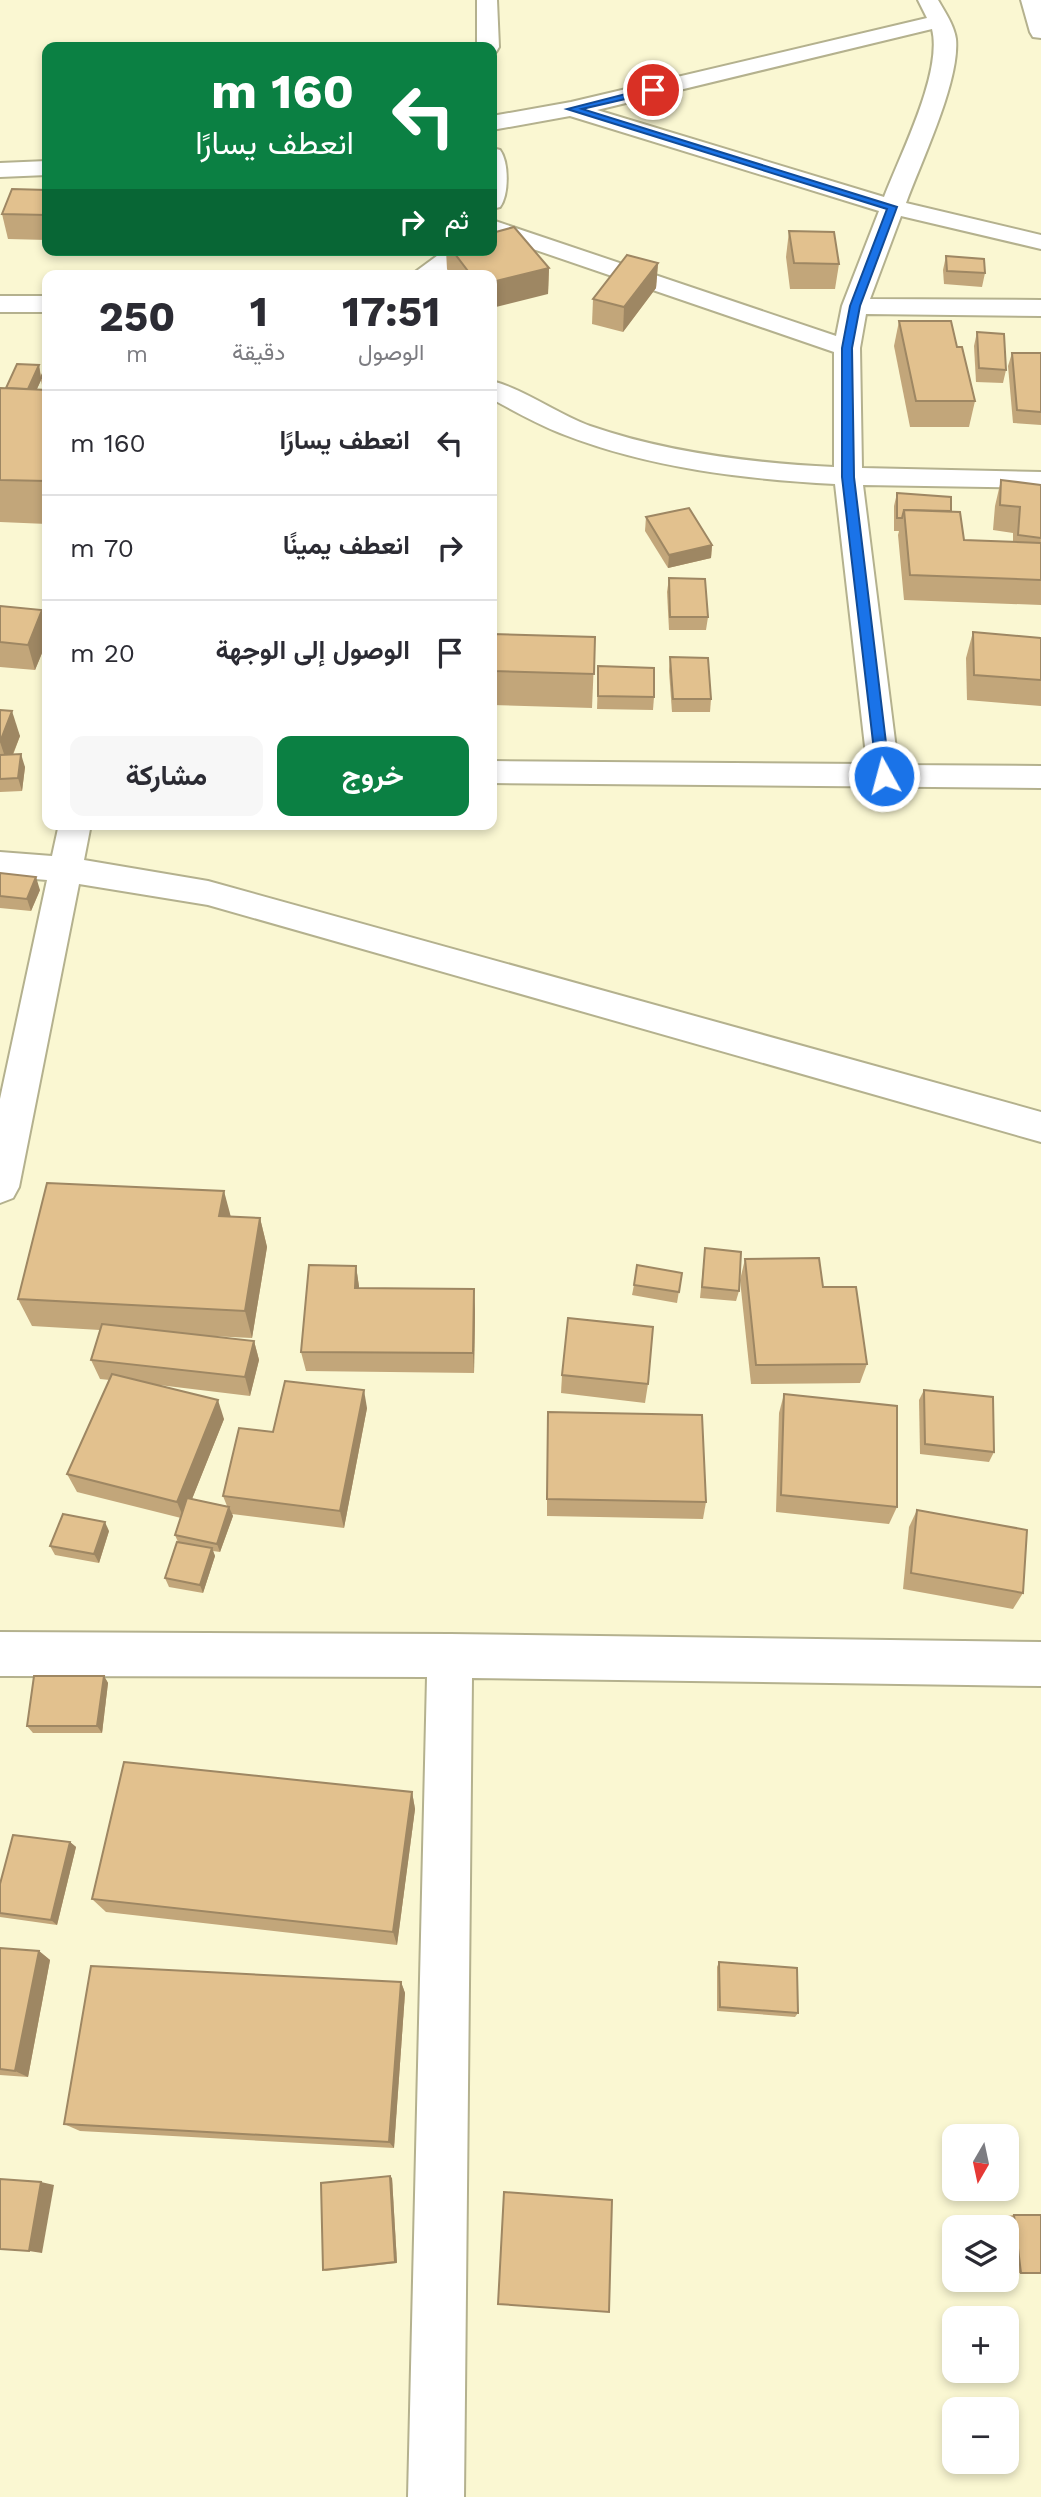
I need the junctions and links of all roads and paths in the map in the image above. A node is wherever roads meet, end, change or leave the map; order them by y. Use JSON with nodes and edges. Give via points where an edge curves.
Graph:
{"nodes":[{"id":1,"x":487,"y":0,"type":"edge"},
{"id":2,"x":929,"y":0,"type":"edge"},
{"id":3,"x":1031,"y":0,"type":"edge"},
{"id":4,"x":940,"y":21,"type":"junction"},
{"id":5,"x":1041,"y":32,"type":"edge"},
{"id":6,"x":488,"y":42,"type":"edge"},
{"id":7,"x":571,"y":109,"type":"junction"},
{"id":8,"x":497,"y":122,"type":"edge"},
{"id":9,"x":42,"y":168,"type":"edge"},
{"id":10,"x":0,"y":170,"type":"edge"},
{"id":11,"x":892,"y":207,"type":"junction"},
{"id":12,"x":497,"y":229,"type":"edge"},
{"id":13,"x":1041,"y":242,"type":"edge"},
{"id":14,"x":453,"y":256,"type":"edge"},
{"id":15,"x":431,"y":270,"type":"edge"},
{"id":16,"x":0,"y":304,"type":"edge"},
{"id":17,"x":42,"y":304,"type":"edge"},
{"id":18,"x":855,"y":306,"type":"junction"},
{"id":19,"x":1041,"y":308,"type":"edge"},
{"id":20,"x":847,"y":348,"type":"junction"},
{"id":21,"x":497,"y":392,"type":"edge"},
{"id":22,"x":848,"y":477,"type":"junction"},
{"id":23,"x":1041,"y":480,"type":"edge"},
{"id":24,"x":497,"y":772,"type":"edge"},
{"id":25,"x":884,"y":776,"type":"junction"},
{"id":26,"x":1041,"y":777,"type":"edge"},
{"id":27,"x":74,"y":830,"type":"edge"},
{"id":28,"x":0,"y":864,"type":"edge"},
{"id":29,"x":64,"y":869,"type":"junction"},
{"id":30,"x":1041,"y":1127,"type":"edge"},
{"id":31,"x":0,"y":1187,"type":"edge"},
{"id":32,"x":0,"y":1654,"type":"edge"},
{"id":33,"x":450,"y":1656,"type":"junction"},
{"id":34,"x":1041,"y":1664,"type":"edge"},
{"id":35,"x":436,"y":2497,"type":"edge"}],
"edges":[{"from":1,"to":6,"type":"street"},
{"from":2,"to":4,"type":"street"},
{"from":3,"to":5,"type":"street"},
{"from":4,"to":7,"type":"street"},
{"from":4,"to":11,"type":"street","via":[[942,76]]},
{"from":7,"to":8,"type":"street"},
{"from":7,"to":11,"type":"street"},
{"from":9,"to":10,"type":"street"},
{"from":11,"to":13,"type":"street"},
{"from":11,"to":18,"type":"street"},
{"from":12,"to":20,"type":"street"},
{"from":14,"to":15,"type":"street"},
{"from":16,"to":17,"type":"street"},
{"from":18,"to":19,"type":"street"},
{"from":18,"to":20,"type":"street"},
{"from":20,"to":22,"type":"street"},
{"from":21,"to":22,"type":"street","via":[[557,422],[639,448],[704,462]]},
{"from":22,"to":23,"type":"street"},
{"from":22,"to":25,"type":"street"},
{"from":24,"to":25,"type":"street"},
{"from":25,"to":26,"type":"street"},
{"from":27,"to":29,"type":"street"},
{"from":28,"to":29,"type":"street"},
{"from":29,"to":30,"type":"street","via":[[208,893]]},
{"from":29,"to":31,"type":"street"},
{"from":32,"to":33,"type":"street"},
{"from":33,"to":34,"type":"street"},
{"from":33,"to":35,"type":"street"}]}
